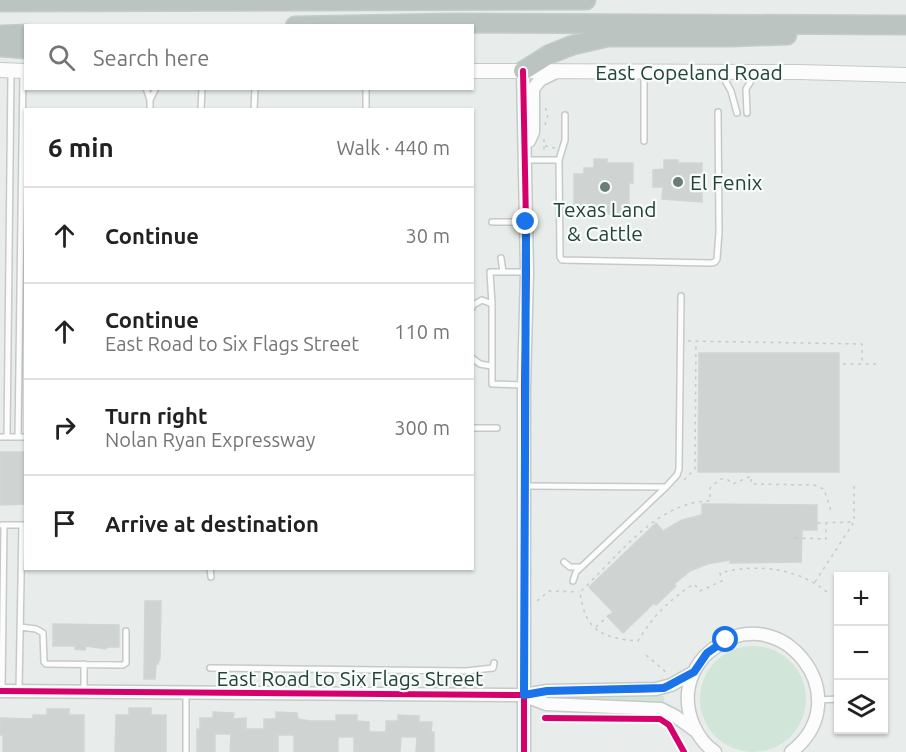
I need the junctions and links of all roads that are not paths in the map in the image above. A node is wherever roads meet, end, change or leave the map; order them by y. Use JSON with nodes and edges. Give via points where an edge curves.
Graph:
{"nodes":[{"id":1,"x":586,"y":0,"type":"edge"},
{"id":2,"x":0,"y":2,"type":"edge"},
{"id":3,"x":373,"y":24,"type":"edge"},
{"id":4,"x":876,"y":25,"type":"junction"},
{"id":5,"x":906,"y":25,"type":"edge"},
{"id":6,"x":24,"y":34,"type":"edge"},
{"id":7,"x":0,"y":35,"type":"edge"},
{"id":8,"x":0,"y":47,"type":"edge"},
{"id":9,"x":24,"y":50,"type":"edge"},
{"id":10,"x":15,"y":70,"type":"edge"},
{"id":11,"x":474,"y":71,"type":"edge"},
{"id":12,"x":523,"y":71,"type":"junction"},
{"id":13,"x":558,"y":71,"type":"junction"},
{"id":14,"x":644,"y":72,"type":"junction"},
{"id":15,"x":721,"y":72,"type":"junction"},
{"id":16,"x":756,"y":72,"type":"junction"},
{"id":17,"x":906,"y":75,"type":"edge"},
{"id":18,"x":147,"y":90,"type":"edge"},
{"id":19,"x":155,"y":90,"type":"edge"},
{"id":20,"x":202,"y":90,"type":"edge"},
{"id":21,"x":255,"y":90,"type":"edge"},
{"id":22,"x":366,"y":90,"type":"edge"},
{"id":23,"x":150,"y":100,"type":"junction"},
{"id":24,"x":150,"y":108,"type":"edge"},
{"id":25,"x":201,"y":108,"type":"edge"},
{"id":26,"x":254,"y":108,"type":"edge"},
{"id":27,"x":366,"y":108,"type":"edge"},
{"id":28,"x":718,"y":112,"type":"dead end"},
{"id":29,"x":737,"y":113,"type":"dead end"},
{"id":30,"x":747,"y":113,"type":"dead end"},
{"id":31,"x":565,"y":115,"type":"dead end"},
{"id":32,"x":644,"y":141,"type":"dead end"},
{"id":33,"x":526,"y":154,"type":"junction"},
{"id":34,"x":559,"y":160,"type":"junction"},
{"id":35,"x":10,"y":164,"type":"junction"},
{"id":36,"x":22,"y":164,"type":"junction"},
{"id":37,"x":492,"y":222,"type":"dead end"},
{"id":38,"x":526,"y":222,"type":"junction"},
{"id":39,"x":501,"y":258,"type":"dead end"},
{"id":40,"x":503,"y":272,"type":"junction"},
{"id":41,"x":527,"y":272,"type":"junction"},
{"id":42,"x":681,"y":296,"type":"dead end"},
{"id":43,"x":474,"y":304,"type":"edge"},
{"id":44,"x":492,"y":304,"type":"junction"},
{"id":45,"x":23,"y":352,"type":"edge"},
{"id":46,"x":474,"y":360,"type":"edge"},
{"id":47,"x":491,"y":366,"type":"junction"},
{"id":48,"x":0,"y":382,"type":"edge"},
{"id":49,"x":9,"y":383,"type":"junction"},
{"id":50,"x":524,"y":385,"type":"junction"},
{"id":51,"x":474,"y":428,"type":"edge"},
{"id":52,"x":497,"y":428,"type":"dead end"},
{"id":53,"x":3,"y":437,"type":"edge"},
{"id":54,"x":18,"y":437,"type":"junction"},
{"id":55,"x":24,"y":437,"type":"edge"},
{"id":56,"x":524,"y":486,"type":"junction"},
{"id":57,"x":666,"y":487,"type":"junction"},
{"id":58,"x":2,"y":525,"type":"edge"},
{"id":59,"x":24,"y":525,"type":"edge"},
{"id":60,"x":564,"y":562,"type":"dead end"},
{"id":61,"x":582,"y":567,"type":"junction"},
{"id":62,"x":210,"y":570,"type":"edge"},
{"id":63,"x":211,"y":577,"type":"dead end"},
{"id":64,"x":573,"y":581,"type":"dead end"},
{"id":65,"x":20,"y":627,"type":"junction"},
{"id":66,"x":126,"y":631,"type":"dead end"},
{"id":67,"x":1,"y":633,"type":"edge"},
{"id":68,"x":494,"y":663,"type":"dead end"},
{"id":69,"x":84,"y":664,"type":"junction"},
{"id":70,"x":210,"y":668,"type":"dead end"},
{"id":71,"x":694,"y":672,"type":"junction"},
{"id":72,"x":19,"y":690,"type":"junction"},
{"id":73,"x":1,"y":691,"type":"edge"},
{"id":74,"x":84,"y":691,"type":"junction"},
{"id":75,"x":186,"y":693,"type":"junction"},
{"id":76,"x":524,"y":695,"type":"junction"},
{"id":77,"x":834,"y":699,"type":"edge"},
{"id":78,"x":818,"y":700,"type":"junction"},
{"id":79,"x":697,"y":733,"type":"junction"},
{"id":80,"x":803,"y":747,"type":"edge"},
{"id":81,"x":186,"y":752,"type":"edge"},
{"id":82,"x":524,"y":752,"type":"edge"},
{"id":83,"x":715,"y":752,"type":"edge"},
{"id":84,"x":791,"y":752,"type":"edge"}],
"edges":[{"from":1,"to":2,"type":"highway"},
{"from":3,"to":4,"type":"highway"},
{"from":4,"to":5,"type":"highway"},
{"from":4,"to":12,"type":"highway","via":[[731,37],[608,37],[550,54]]},
{"from":6,"to":7,"type":"highway"},
{"from":8,"to":9,"type":"highway"},
{"from":10,"to":35,"type":"lane"},
{"from":10,"to":36,"type":"lane"},
{"from":11,"to":12,"type":"main road","name":"East Copeland Road"},
{"from":12,"to":13,"type":"main road","name":"East Copeland Road"},
{"from":12,"to":33,"type":"street"},
{"from":13,"to":14,"type":"main road","name":"East Copeland Road"},
{"from":13,"to":33,"type":"street","via":[[533,88],[533,132]]},
{"from":14,"to":15,"type":"main road","name":"East Copeland Road"},
{"from":14,"to":32,"type":"lane"},
{"from":15,"to":16,"type":"main road","name":"East Copeland Road"},
{"from":15,"to":29,"type":"lane"},
{"from":16,"to":17,"type":"main road","name":"East Copeland Road"},
{"from":16,"to":30,"type":"lane","via":[[746,89]]},
{"from":18,"to":23,"type":"lane"},
{"from":19,"to":23,"type":"lane"},
{"from":20,"to":25,"type":"lane"},
{"from":21,"to":26,"type":"lane"},
{"from":22,"to":27,"type":"lane"},
{"from":23,"to":24,"type":"lane"},
{"from":28,"to":34,"type":"lane","via":[[719,232],[715,262],[562,260]]},
{"from":31,"to":34,"type":"lane","via":[[565,140]]},
{"from":33,"to":34,"type":"lane"},
{"from":33,"to":38,"type":"street"},
{"from":35,"to":36,"type":"lane"},
{"from":35,"to":49,"type":"lane"},
{"from":36,"to":45,"type":"lane"},
{"from":37,"to":38,"type":"lane"},
{"from":38,"to":41,"type":"street"},
{"from":39,"to":40,"type":"lane"},
{"from":40,"to":41,"type":"lane"},
{"from":40,"to":44,"type":"lane","via":[[490,272]]},
{"from":41,"to":50,"type":"street"},
{"from":42,"to":57,"type":"lane","via":[[679,469]]},
{"from":43,"to":44,"type":"lane","via":[[482,300]]},
{"from":44,"to":47,"type":"lane"},
{"from":45,"to":54,"type":"lane"},
{"from":46,"to":47,"type":"lane"},
{"from":47,"to":50,"type":"lane","via":[[492,384]]},
{"from":48,"to":49,"type":"lane"},
{"from":49,"to":53,"type":"lane"},
{"from":50,"to":56,"type":"street"},
{"from":51,"to":52,"type":"lane"},
{"from":53,"to":54,"type":"lane"},
{"from":54,"to":55,"type":"lane"},
{"from":56,"to":57,"type":"lane"},
{"from":56,"to":76,"type":"street"},
{"from":57,"to":61,"type":"lane"},
{"from":58,"to":59,"type":"lane"},
{"from":58,"to":67,"type":"lane"},
{"from":59,"to":65,"type":"lane"},
{"from":60,"to":61,"type":"lane","via":[[570,567]]},
{"from":61,"to":64,"type":"lane"},
{"from":62,"to":63,"type":"lane"},
{"from":65,"to":69,"type":"lane","via":[[43,633],[44,663]]},
{"from":65,"to":72,"type":"lane"},
{"from":66,"to":69,"type":"lane","via":[[125,664]]},
{"from":67,"to":73,"type":"lane"},
{"from":68,"to":70,"type":"lane","via":[[488,670],[466,671]]},
{"from":69,"to":74,"type":"lane"},
{"from":71,"to":76,"type":"street","name":"East Road to Six Flags Street","via":[[656,689]]},
{"from":71,"to":78,"type":"street","via":[[707,653],[726,640],[747,635],[770,637],[790,646],[806,661],[815,679]]},
{"from":71,"to":79,"type":"street","via":[[688,704]]},
{"from":72,"to":73,"type":"street","name":"East Road to Six Flags Street"},
{"from":72,"to":74,"type":"street","name":"East Road to Six Flags Street"},
{"from":74,"to":75,"type":"street","name":"East Road to Six Flags Street"},
{"from":75,"to":76,"type":"street","name":"East Road to Six Flags Street"},
{"from":75,"to":81,"type":"lane"},
{"from":76,"to":79,"type":"street","name":"East Road to Six Flags Street","via":[[546,704],[661,710]]},
{"from":76,"to":82,"type":"street"},
{"from":77,"to":78,"type":"lane"},
{"from":78,"to":80,"type":"street","via":[[813,726]]},
{"from":79,"to":83,"type":"street","name":"East Road to Six Flags Street"},
{"from":80,"to":84,"type":"street"}]}
